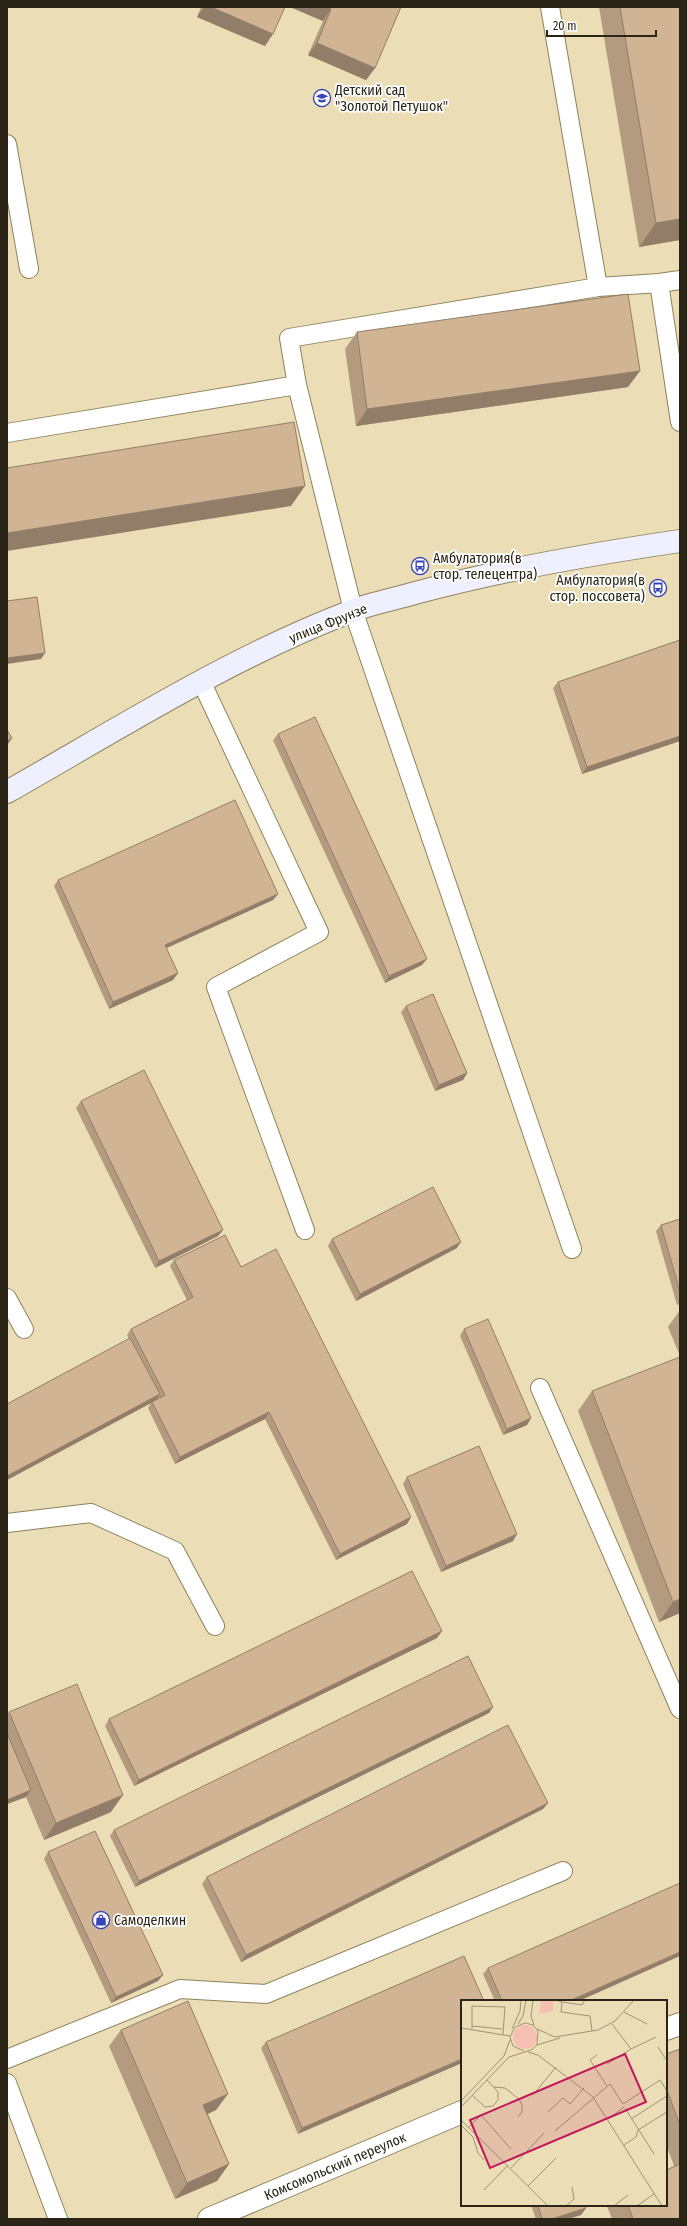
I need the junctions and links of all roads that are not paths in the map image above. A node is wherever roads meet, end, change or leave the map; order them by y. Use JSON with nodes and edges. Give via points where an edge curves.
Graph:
{"nodes":[{"id":1,"x":550,"y":7,"type":"edge"},
{"id":2,"x":7,"y":144,"type":"edge"},
{"id":3,"x":30,"y":269,"type":"dead end"},
{"id":4,"x":680,"y":280,"type":"edge"},
{"id":5,"x":659,"y":283,"type":"junction"},
{"id":6,"x":598,"y":287,"type":"junction"},
{"id":7,"x":297,"y":384,"type":"junction"},
{"id":8,"x":680,"y":422,"type":"edge"},
{"id":9,"x":7,"y":433,"type":"edge"},
{"id":10,"x":680,"y":541,"type":"edge"},
{"id":11,"x":353,"y":610,"type":"junction"},
{"id":12,"x":202,"y":681,"type":"junction"},
{"id":13,"x":7,"y":792,"type":"edge"},
{"id":14,"x":305,"y":1230,"type":"dead end"},
{"id":15,"x":572,"y":1249,"type":"dead end"},
{"id":16,"x":7,"y":1298,"type":"edge"},
{"id":17,"x":24,"y":1329,"type":"dead end"},
{"id":18,"x":540,"y":1388,"type":"dead end"},
{"id":19,"x":7,"y":1524,"type":"edge"},
{"id":20,"x":215,"y":1626,"type":"dead end"},
{"id":21,"x":680,"y":1709,"type":"edge"},
{"id":22,"x":564,"y":1871,"type":"dead end"},
{"id":23,"x":680,"y":2024,"type":"edge"},
{"id":24,"x":667,"y":2030,"type":"edge"},
{"id":25,"x":7,"y":2059,"type":"edge"},
{"id":26,"x":7,"y":2083,"type":"edge"},
{"id":27,"x":461,"y":2112,"type":"edge"},
{"id":28,"x":58,"y":2219,"type":"edge"},
{"id":29,"x":209,"y":2219,"type":"edge"}],
"edges":[{"from":1,"to":6,"type":"lane"},
{"from":2,"to":3,"type":"lane"},
{"from":4,"to":5,"type":"lane"},
{"from":5,"to":6,"type":"lane"},
{"from":5,"to":8,"type":"lane"},
{"from":6,"to":7,"type":"lane","via":[[289,338]]},
{"from":7,"to":9,"type":"lane"},
{"from":7,"to":11,"type":"lane"},
{"from":10,"to":11,"type":"street","name":"улица Фрунзе","via":[[576,556],[464,579]]},
{"from":11,"to":12,"type":"street","name":"улица Фрунзе"},
{"from":11,"to":15,"type":"lane"},
{"from":12,"to":13,"type":"street","name":"улица Фрунзе"},
{"from":12,"to":14,"type":"lane","via":[[319,932],[216,987]]},
{"from":16,"to":17,"type":"lane"},
{"from":18,"to":21,"type":"lane"},
{"from":19,"to":20,"type":"lane","via":[[91,1513],[175,1551]]},
{"from":22,"to":25,"type":"lane","via":[[266,1994],[180,1989]]},
{"from":23,"to":24,"type":"street"},
{"from":26,"to":28,"type":"lane"},
{"from":27,"to":29,"type":"street","name":"Комсомольский переулок"}]}
